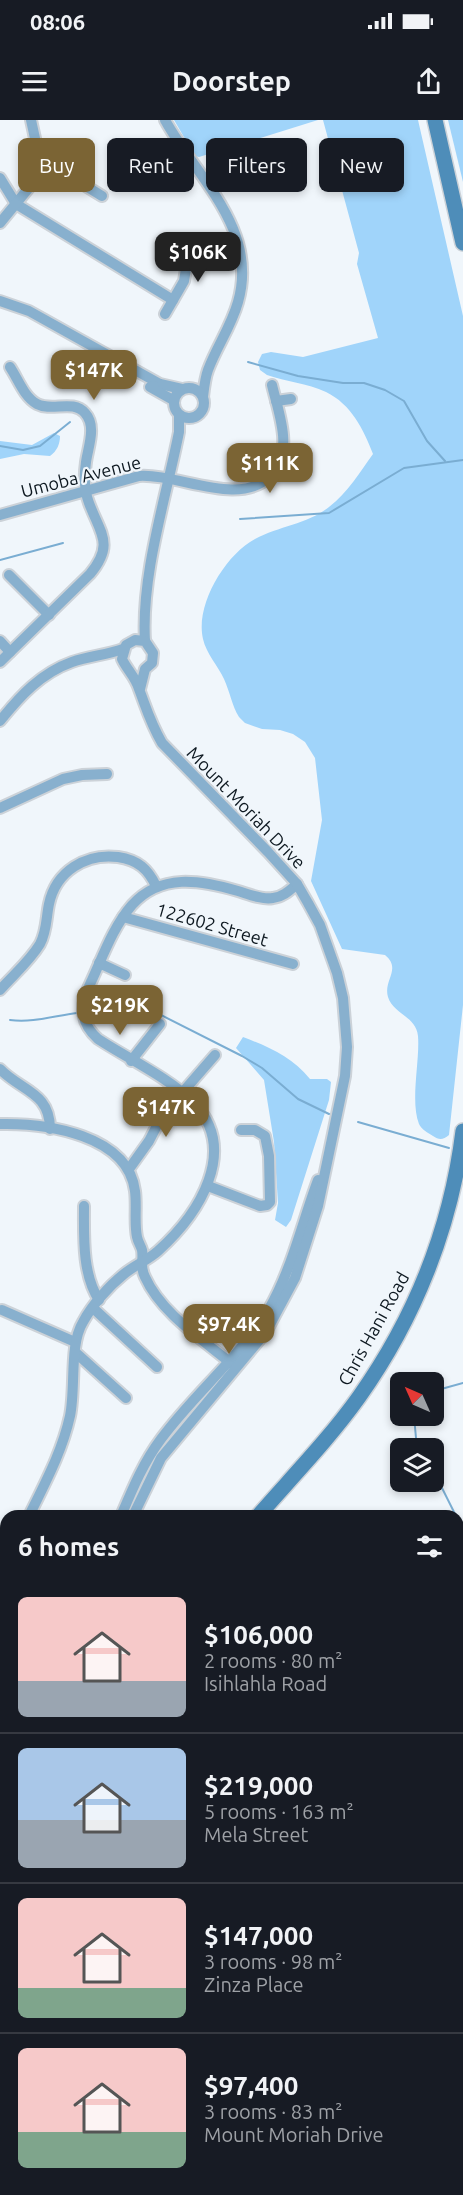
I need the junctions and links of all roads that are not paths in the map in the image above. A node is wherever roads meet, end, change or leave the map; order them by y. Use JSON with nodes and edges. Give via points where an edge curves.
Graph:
{"nodes":[{"id":1,"x":31,"y":120,"type":"edge"},
{"id":2,"x":165,"y":120,"type":"edge"},
{"id":3,"x":435,"y":120,"type":"edge"},
{"id":4,"x":35,"y":138,"type":"edge"},
{"id":5,"x":0,"y":178,"type":"edge"},
{"id":6,"x":26,"y":192,"type":"edge"},
{"id":7,"x":95,"y":192,"type":"edge"},
{"id":8,"x":102,"y":196,"type":"dead end"},
{"id":9,"x":16,"y":204,"type":"junction"},
{"id":10,"x":0,"y":224,"type":"edge"},
{"id":11,"x":463,"y":243,"type":"edge"},
{"id":12,"x":188,"y":256,"type":"dead end"},
{"id":13,"x":174,"y":300,"type":"junction"},
{"id":14,"x":0,"y":301,"type":"edge"},
{"id":15,"x":165,"y":314,"type":"dead end"},
{"id":16,"x":10,"y":367,"type":"dead end"},
{"id":17,"x":208,"y":370,"type":"junction"},
{"id":18,"x":160,"y":384,"type":"junction"},
{"id":19,"x":272,"y":385,"type":"dead end"},
{"id":20,"x":184,"y":388,"type":"junction"},
{"id":21,"x":203,"y":397,"type":"junction"},
{"id":22,"x":291,"y":399,"type":"dead end"},
{"id":23,"x":173,"y":400,"type":"junction"},
{"id":24,"x":276,"y":401,"type":"junction"},
{"id":25,"x":183,"y":417,"type":"junction"},
{"id":26,"x":170,"y":478,"type":"junction"},
{"id":27,"x":86,"y":490,"type":"junction"},
{"id":28,"x":0,"y":515,"type":"edge"},
{"id":29,"x":9,"y":575,"type":"dead end"},
{"id":30,"x":49,"y":615,"type":"junction"},
{"id":31,"x":140,"y":640,"type":"junction"},
{"id":32,"x":0,"y":642,"type":"edge"},
{"id":33,"x":123,"y":650,"type":"junction"},
{"id":34,"x":10,"y":652,"type":"junction"},
{"id":35,"x":104,"y":656,"type":"junction"},
{"id":36,"x":0,"y":662,"type":"edge"},
{"id":37,"x":128,"y":667,"type":"junction"},
{"id":38,"x":145,"y":669,"type":"junction"},
{"id":39,"x":140,"y":689,"type":"junction"},
{"id":40,"x":0,"y":721,"type":"edge"},
{"id":41,"x":106,"y":774,"type":"dead end"},
{"id":42,"x":0,"y":808,"type":"edge"},
{"id":43,"x":297,"y":884,"type":"junction"},
{"id":44,"x":156,"y":886,"type":"junction"},
{"id":45,"x":123,"y":917,"type":"junction"},
{"id":46,"x":99,"y":963,"type":"junction"},
{"id":47,"x":293,"y":964,"type":"dead end"},
{"id":48,"x":125,"y":975,"type":"dead end"},
{"id":49,"x":0,"y":990,"type":"edge"},
{"id":50,"x":160,"y":1024,"type":"dead end"},
{"id":51,"x":215,"y":1055,"type":"dead end"},
{"id":52,"x":131,"y":1061,"type":"junction"},
{"id":53,"x":0,"y":1069,"type":"edge"},
{"id":54,"x":179,"y":1091,"type":"junction"},
{"id":55,"x":0,"y":1124,"type":"edge"},
{"id":56,"x":50,"y":1129,"type":"junction"},
{"id":57,"x":241,"y":1130,"type":"dead end"},
{"id":58,"x":463,"y":1131,"type":"edge"},
{"id":59,"x":129,"y":1169,"type":"junction"},
{"id":60,"x":208,"y":1186,"type":"junction"},
{"id":61,"x":84,"y":1206,"type":"dead end"},
{"id":62,"x":140,"y":1265,"type":"junction"},
{"id":63,"x":96,"y":1304,"type":"junction"},
{"id":64,"x":2,"y":1310,"type":"dead end"},
{"id":65,"x":75,"y":1347,"type":"junction"},
{"id":66,"x":232,"y":1365,"type":"junction"},
{"id":67,"x":157,"y":1367,"type":"dead end"},
{"id":68,"x":126,"y":1398,"type":"dead end"},
{"id":69,"x":32,"y":1510,"type":"edge"},
{"id":70,"x":124,"y":1510,"type":"edge"},
{"id":71,"x":136,"y":1510,"type":"edge"},
{"id":72,"x":263,"y":1510,"type":"edge"}],
"edges":[{"from":1,"to":4,"type":"street"},
{"from":2,"to":17,"type":"street","name":"Mount Moriah Drive","via":[[221,202],[234,227],[241,254],[240,298]]},
{"from":3,"to":11,"type":"main road"},
{"from":5,"to":9,"type":"street"},
{"from":6,"to":9,"type":"street"},
{"from":7,"to":8,"type":"street"},
{"from":9,"to":10,"type":"street"},
{"from":9,"to":13,"type":"street"},
{"from":12,"to":13,"type":"street","via":[[187,274]]},
{"from":13,"to":15,"type":"street"},
{"from":14,"to":18,"type":"street","via":[[29,311]]},
{"from":16,"to":27,"type":"street","via":[[26,393],[39,405],[74,407],[88,417],[92,432]]},
{"from":17,"to":20,"type":"street","name":"Mount Moriah Drive"},
{"from":17,"to":21,"type":"street","name":"Mount Moriah Drive"},
{"from":18,"to":20,"type":"street"},
{"from":18,"to":23,"type":"street","via":[[150,387]]},
{"from":19,"to":24,"type":"street","name":"Umoba Avenue"},
{"from":20,"to":21,"type":"street","via":[[196,389]]},
{"from":20,"to":23,"type":"street","name":"Mount Moriah Drive"},
{"from":21,"to":25,"type":"street","name":"Mount Moriah Drive","via":[[201,412]]},
{"from":22,"to":24,"type":"street"},
{"from":23,"to":25,"type":"street","via":[[175,410]]},
{"from":24,"to":26,"type":"street","name":"Umoba Avenue","via":[[284,448],[276,470],[267,479],[247,489],[234,490]]},
{"from":25,"to":26,"type":"street","name":"Mount Moriah Drive"},
{"from":26,"to":27,"type":"street","name":"Umoba Avenue","via":[[139,476]]},
{"from":26,"to":31,"type":"street","name":"Mount Moriah Drive"},
{"from":27,"to":28,"type":"street","name":"Umoba Avenue"},
{"from":27,"to":30,"type":"street","via":[[103,535],[101,559]]},
{"from":29,"to":30,"type":"street"},
{"from":30,"to":34,"type":"street"},
{"from":31,"to":33,"type":"street"},
{"from":31,"to":38,"type":"street","name":"Mount Moriah Drive","via":[[152,648],[153,658]]},
{"from":32,"to":34,"type":"street"},
{"from":33,"to":35,"type":"street"},
{"from":33,"to":37,"type":"street","name":"Mount Moriah Drive"},
{"from":34,"to":36,"type":"street"},
{"from":35,"to":37,"type":"street"},
{"from":35,"to":40,"type":"street","via":[[72,662],[41,678]]},
{"from":37,"to":38,"type":"street"},
{"from":37,"to":39,"type":"street","name":"Mount Moriah Drive"},
{"from":38,"to":39,"type":"street","name":"Mount Moriah Drive"},
{"from":39,"to":43,"type":"street","name":"Mount Moriah Drive","via":[[149,721],[162,743]]},
{"from":41,"to":42,"type":"street","via":[[63,779]]},
{"from":43,"to":44,"type":"street","via":[[273,898],[198,881]]},
{"from":43,"to":66,"type":"street","name":"Mount Moriah Drive","via":[[320,925],[343,998],[345,1076],[315,1216],[295,1278],[266,1332]]},
{"from":44,"to":45,"type":"street"},
{"from":44,"to":49,"type":"street","via":[[147,870],[131,860],[99,857],[75,865],[60,879],[52,894],[44,937]]},
{"from":45,"to":46,"type":"street"},
{"from":45,"to":47,"type":"street","name":"122602 Street"},
{"from":46,"to":48,"type":"street"},
{"from":46,"to":52,"type":"street","via":[[85,995],[84,1020],[98,1039]]},
{"from":50,"to":52,"type":"street"},
{"from":51,"to":54,"type":"street"},
{"from":52,"to":54,"type":"street"},
{"from":53,"to":56,"type":"street","via":[[44,1103]]},
{"from":54,"to":59,"type":"street"},
{"from":54,"to":60,"type":"street","via":[[202,1113],[212,1133],[215,1154]]},
{"from":55,"to":56,"type":"street"},
{"from":56,"to":59,"type":"street","via":[[100,1142],[120,1156]]},
{"from":57,"to":60,"type":"street","via":[[255,1130],[265,1136],[270,1202],[260,1206]]},
{"from":58,"to":72,"type":"main road","name":"Chris Hani Road","via":[[439,1240],[409,1314],[358,1399]]},
{"from":59,"to":62,"type":"street","via":[[135,1189]]},
{"from":60,"to":62,"type":"street","via":[[166,1243]]},
{"from":61,"to":63,"type":"street","via":[[87,1264]]},
{"from":62,"to":63,"type":"street","via":[[126,1273]]},
{"from":62,"to":66,"type":"street","via":[[160,1300]]},
{"from":63,"to":65,"type":"street","via":[[81,1325]]},
{"from":63,"to":67,"type":"street"},
{"from":64,"to":65,"type":"street"},
{"from":65,"to":68,"type":"street"},
{"from":65,"to":69,"type":"street","via":[[70,1416],[55,1464]]},
{"from":66,"to":70,"type":"street","name":"Mount Moriah Drive","via":[[152,1453]]},
{"from":66,"to":71,"type":"street","name":"Mount Moriah Drive","via":[[161,1458]]}]}
